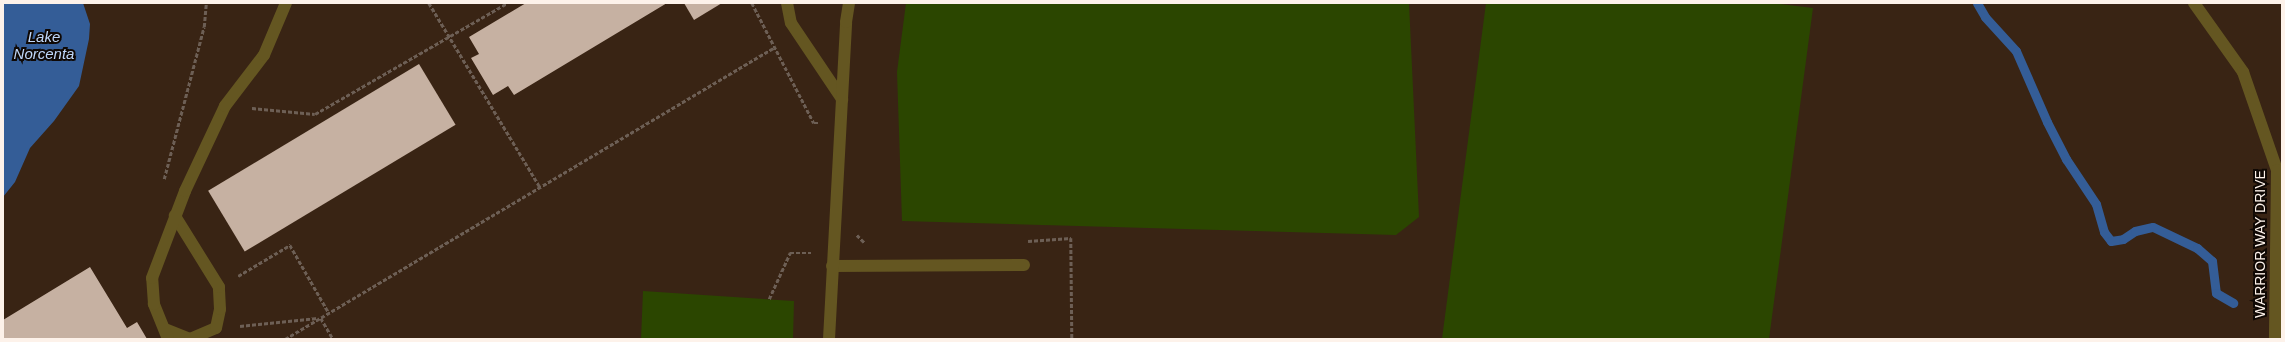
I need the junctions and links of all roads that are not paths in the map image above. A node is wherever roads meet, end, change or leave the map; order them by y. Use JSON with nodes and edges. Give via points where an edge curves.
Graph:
{"nodes":[{"id":1,"x":286,"y":3,"type":"edge"},
{"id":2,"x":787,"y":3,"type":"edge"},
{"id":3,"x":849,"y":3,"type":"edge"},
{"id":4,"x":2194,"y":3,"type":"edge"},
{"id":5,"x":842,"y":99,"type":"junction"},
{"id":6,"x":175,"y":216,"type":"junction"},
{"id":7,"x":1024,"y":265,"type":"dead end"},
{"id":8,"x":832,"y":266,"type":"junction"},
{"id":9,"x":167,"y":334,"type":"edge"},
{"id":10,"x":829,"y":339,"type":"edge"},
{"id":11,"x":2275,"y":339,"type":"edge"}],
"edges":[{"from":1,"to":6,"type":"street","via":[[264,55],[225,106]]},
{"from":2,"to":5,"type":"street","via":[[791,23]]},
{"from":3,"to":5,"type":"street"},
{"from":4,"to":11,"type":"street","name":"WARRIOR WAY DRIVE","via":[[2243,72],[2277,170]]},
{"from":5,"to":8,"type":"street"},
{"from":6,"to":9,"type":"street","via":[[152,278],[154,304]]},
{"from":6,"to":9,"type":"street","via":[[219,287],[220,309],[216,328],[190,339]]},
{"from":7,"to":8,"type":"street"},
{"from":8,"to":10,"type":"street"}]}
